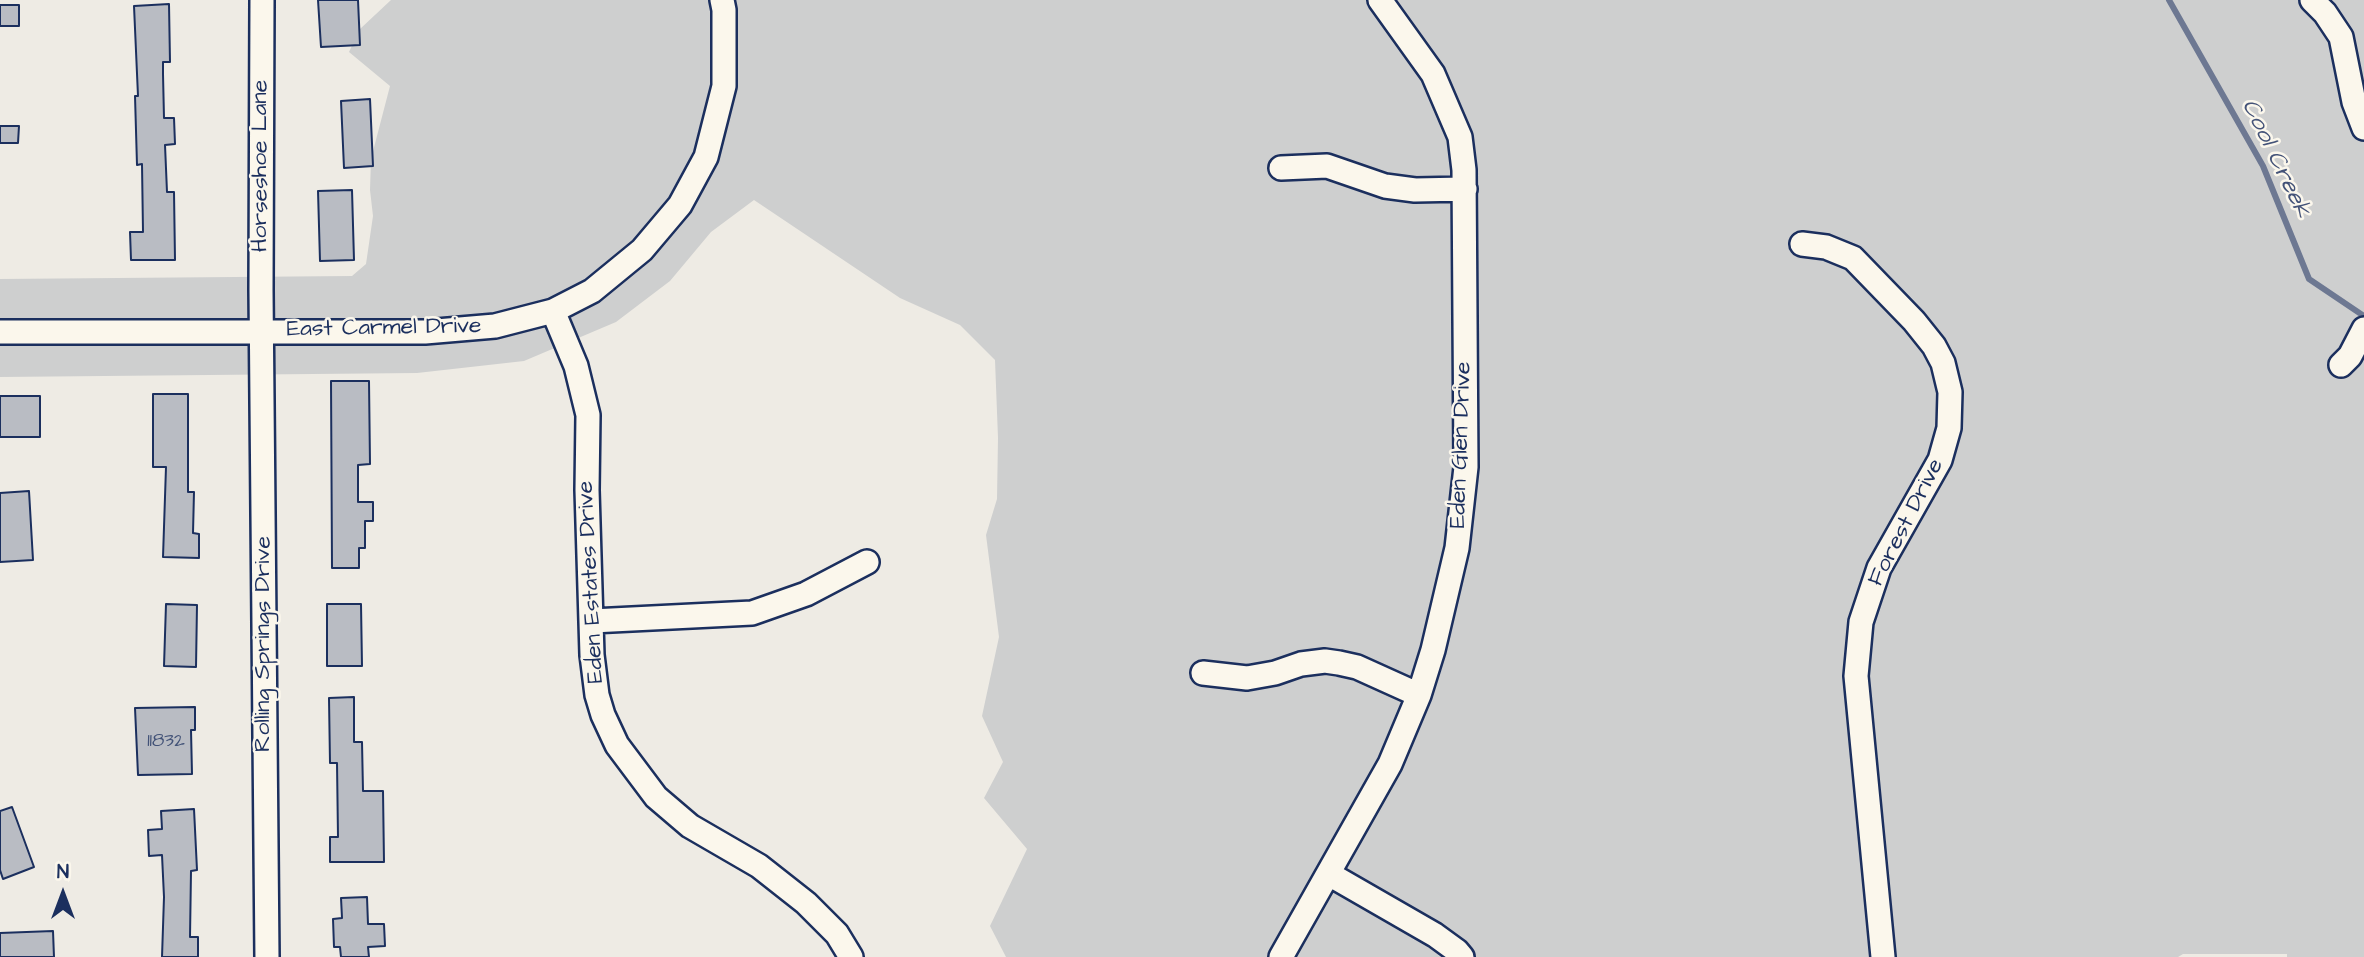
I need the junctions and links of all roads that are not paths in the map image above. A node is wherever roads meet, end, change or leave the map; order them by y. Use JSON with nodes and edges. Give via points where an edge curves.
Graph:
{"nodes":[{"id":1,"x":262,"y":0,"type":"edge"},
{"id":2,"x":722,"y":0,"type":"edge"},
{"id":3,"x":1380,"y":0,"type":"edge"},
{"id":4,"x":2312,"y":0,"type":"edge"},
{"id":5,"x":2364,"y":128,"type":"edge"},
{"id":6,"x":1281,"y":168,"type":"dead end"},
{"id":7,"x":1465,"y":190,"type":"junction"},
{"id":8,"x":1802,"y":244,"type":"dead end"},
{"id":9,"x":553,"y":311,"type":"junction"},
{"id":10,"x":263,"y":331,"type":"junction"},
{"id":11,"x":0,"y":332,"type":"edge"},
{"id":12,"x":2361,"y":335,"type":"edge"},
{"id":13,"x":2341,"y":365,"type":"dead end"},
{"id":14,"x":867,"y":562,"type":"dead end"},
{"id":15,"x":592,"y":621,"type":"junction"},
{"id":16,"x":1203,"y":673,"type":"dead end"},
{"id":17,"x":1419,"y":695,"type":"junction"},
{"id":18,"x":1329,"y":874,"type":"junction"},
{"id":19,"x":267,"y":957,"type":"edge"},
{"id":20,"x":851,"y":957,"type":"edge"},
{"id":21,"x":1281,"y":957,"type":"edge"},
{"id":22,"x":1462,"y":957,"type":"edge"},
{"id":23,"x":1883,"y":957,"type":"edge"}],
"edges":[{"from":1,"to":10,"type":"street","name":"Horseshoe Lane"},
{"from":2,"to":9,"type":"street","name":"East Carmel Drive","via":[[724,86],[706,157],[680,205],[642,250],[592,291]]},
{"from":3,"to":7,"type":"street","name":"Eden Glen Drive","via":[[1433,74],[1460,137]]},
{"from":4,"to":5,"type":"street","via":[[2341,37]]},
{"from":6,"to":7,"type":"street","via":[[1327,166],[1385,186]]},
{"from":7,"to":17,"type":"street","name":"Eden Glen Drive","via":[[1466,467],[1457,548]]},
{"from":8,"to":23,"type":"street","name":"Forest Drive","via":[[1853,258],[1934,346],[1950,392],[1949,428],[1940,460],[1879,568],[1861,622],[1856,676]]},
{"from":9,"to":10,"type":"street","name":"East Carmel Drive","via":[[495,326],[425,332]]},
{"from":9,"to":15,"type":"street","name":"Eden Estates Drive","via":[[576,366],[588,415]]},
{"from":10,"to":11,"type":"street","name":"East Carmel Drive"},
{"from":10,"to":19,"type":"street","name":"Rolling Springs Drive"},
{"from":12,"to":13,"type":"street"},
{"from":14,"to":15,"type":"street","via":[[806,594],[752,613]]},
{"from":15,"to":20,"type":"street","name":"Eden Estates Drive","via":[[592,655],[603,715],[617,745],[648,787],[690,825],[760,866],[806,903],[837,934]]},
{"from":16,"to":17,"type":"street","via":[[1247,678],[1325,661],[1357,667]]},
{"from":17,"to":18,"type":"street","name":"Eden Glen Drive","via":[[1390,764]]},
{"from":18,"to":21,"type":"street","name":"Eden Glen Drive"},
{"from":18,"to":22,"type":"street","via":[[1435,935]]}]}
